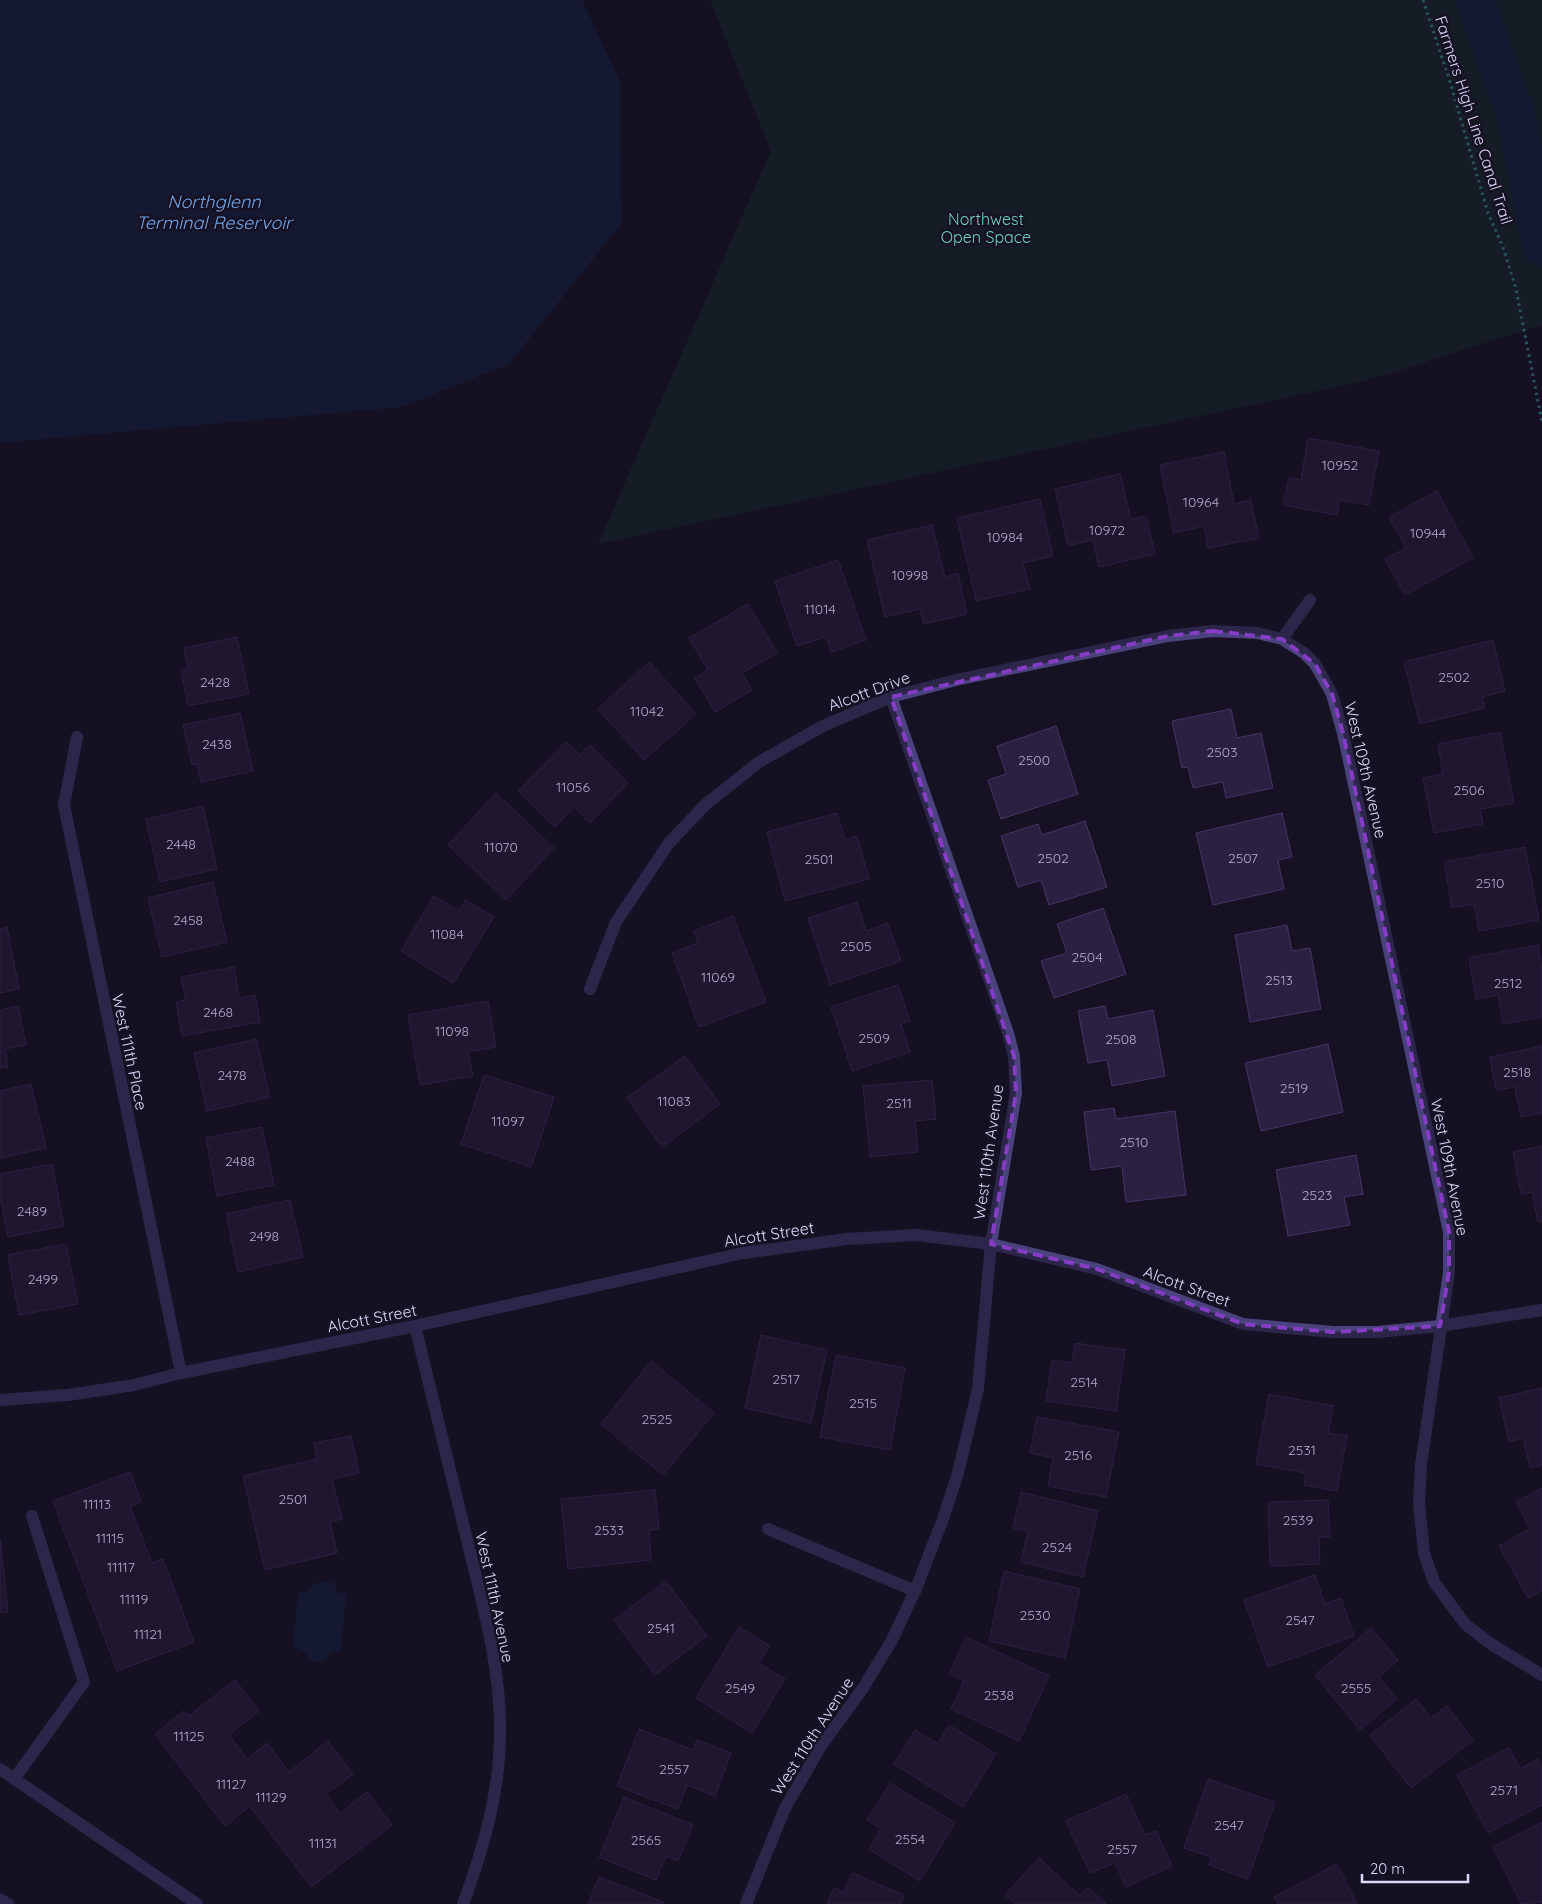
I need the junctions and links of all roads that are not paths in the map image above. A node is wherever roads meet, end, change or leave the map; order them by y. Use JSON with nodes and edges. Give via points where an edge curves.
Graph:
{"nodes":[{"id":1,"x":1310,"y":600,"type":"dead end"},
{"id":2,"x":1282,"y":639,"type":"junction"},
{"id":3,"x":891,"y":697,"type":"junction"},
{"id":4,"x":77,"y":736,"type":"dead end"},
{"id":5,"x":590,"y":989,"type":"dead end"},
{"id":6,"x":991,"y":1244,"type":"junction"},
{"id":7,"x":1542,"y":1310,"type":"edge"},
{"id":8,"x":415,"y":1326,"type":"junction"},
{"id":9,"x":1440,"y":1326,"type":"junction"},
{"id":10,"x":181,"y":1373,"type":"junction"},
{"id":11,"x":0,"y":1400,"type":"edge"},
{"id":12,"x":32,"y":1516,"type":"dead end"},
{"id":13,"x":768,"y":1529,"type":"dead end"},
{"id":14,"x":915,"y":1591,"type":"junction"},
{"id":15,"x":1542,"y":1675,"type":"edge"},
{"id":16,"x":0,"y":1769,"type":"edge"},
{"id":17,"x":14,"y":1779,"type":"junction"},
{"id":18,"x":0,"y":1899,"type":"edge"},
{"id":19,"x":8,"y":1904,"type":"edge"},
{"id":20,"x":196,"y":1904,"type":"edge"},
{"id":21,"x":463,"y":1904,"type":"edge"},
{"id":22,"x":746,"y":1904,"type":"edge"}],
"edges":[{"from":1,"to":2,"type":"street"},
{"from":2,"to":3,"type":"street","name":"Alcott Drive","via":[[1257,633],[1213,631],[1168,636],[956,680]]},
{"from":2,"to":9,"type":"street","name":"West 109th Avenue","via":[[1315,664],[1332,694],[1343,733],[1449,1232],[1449,1272]]},
{"from":3,"to":5,"type":"street","name":"Alcott Drive","via":[[823,726],[759,762],[705,805],[669,843],[616,922]]},
{"from":3,"to":6,"type":"street","name":"West 110th Avenue","via":[[1014,1056],[1016,1093]]},
{"from":4,"to":10,"type":"street","name":"West 111th Place","via":[[64,805]]},
{"from":6,"to":8,"type":"street","name":"Alcott Street","via":[[916,1235],[847,1239],[743,1253]]},
{"from":6,"to":9,"type":"street","name":"Alcott Street","via":[[1097,1270],[1243,1324],[1333,1332]]},
{"from":6,"to":14,"type":"street","name":"West 110th Avenue","via":[[978,1389],[944,1519]]},
{"from":7,"to":9,"type":"street","name":"Alcott Street"},
{"from":8,"to":10,"type":"street","name":"Alcott Street"},
{"from":8,"to":21,"type":"street","name":"West 111th Avenue","via":[[492,1644],[500,1729],[493,1809]]},
{"from":9,"to":15,"type":"street","name":"West 109th Avenue","via":[[1421,1465],[1419,1503],[1424,1553],[1434,1582],[1465,1624]]},
{"from":10,"to":11,"type":"street","name":"Alcott Street","via":[[134,1385],[68,1395]]},
{"from":12,"to":17,"type":"street","via":[[84,1682]]},
{"from":13,"to":14,"type":"street"},
{"from":14,"to":22,"type":"street","name":"West 110th Avenue","via":[[892,1640],[863,1688],[821,1746],[785,1808]]},
{"from":16,"to":17,"type":"street"},
{"from":17,"to":20,"type":"street"},
{"from":18,"to":19,"type":"street"}]}
